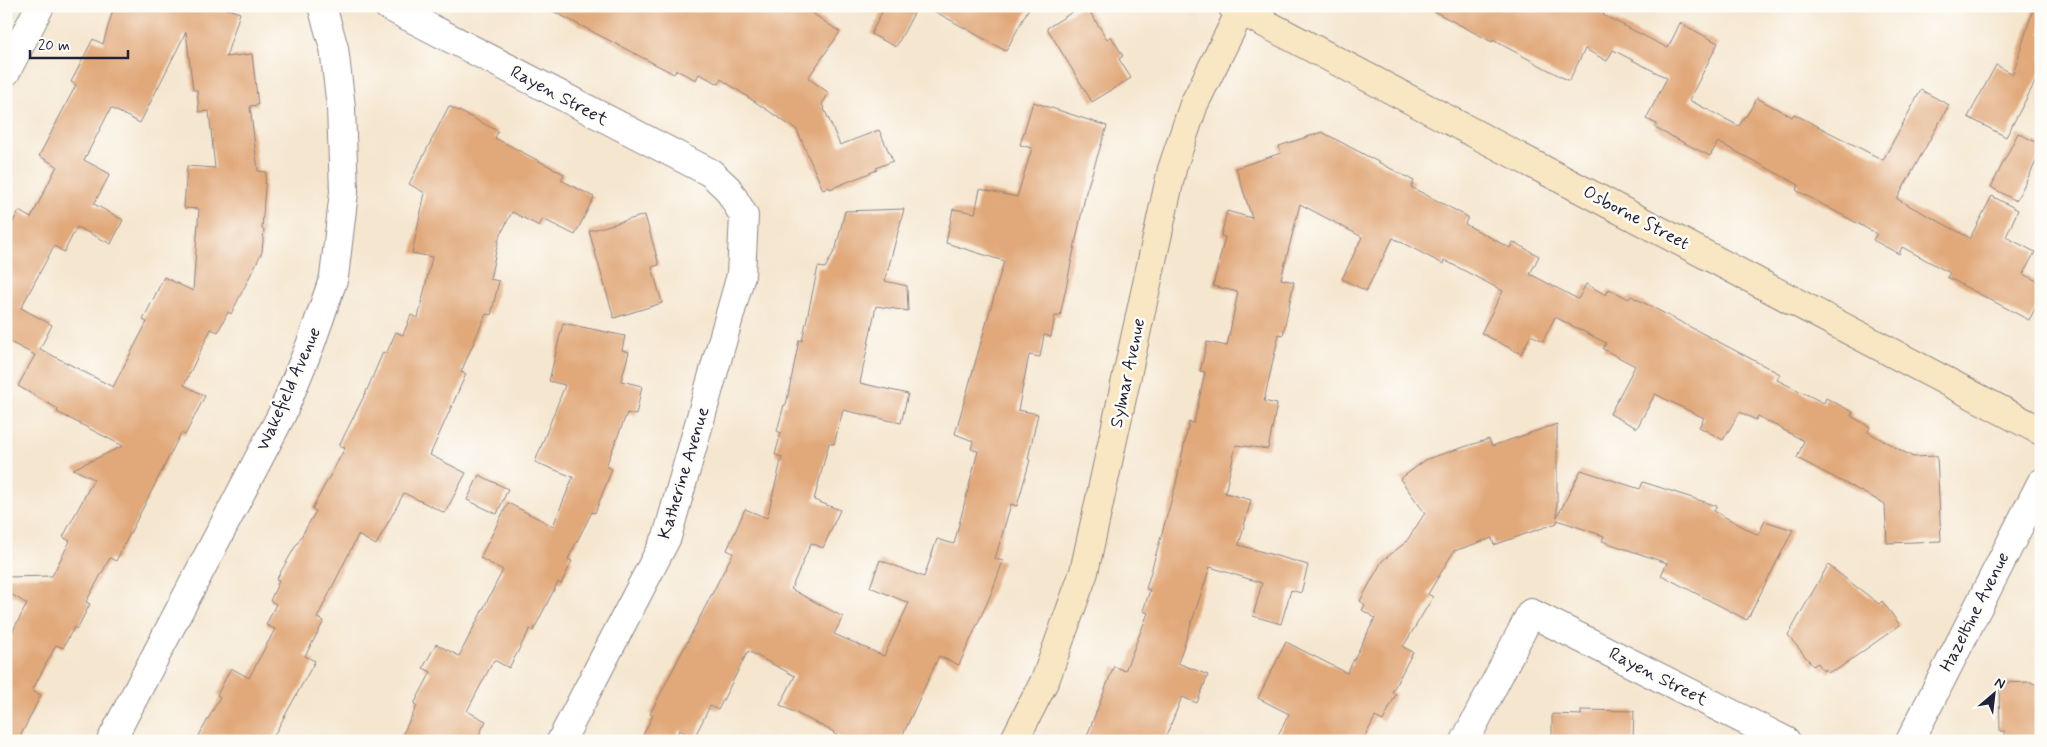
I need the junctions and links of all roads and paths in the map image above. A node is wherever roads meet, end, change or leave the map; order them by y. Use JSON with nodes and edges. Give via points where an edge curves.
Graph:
{"nodes":[{"id":1,"x":40,"y":6,"type":"edge"},
{"id":2,"x":322,"y":6,"type":"edge"},
{"id":3,"x":388,"y":6,"type":"edge"},
{"id":4,"x":1239,"y":8,"type":"edge"},
{"id":5,"x":6,"y":72,"type":"edge"},
{"id":6,"x":728,"y":189,"type":"joint"},
{"id":7,"x":2041,"y":431,"type":"edge"},
{"id":8,"x":2041,"y":483,"type":"edge"},
{"id":9,"x":111,"y":741,"type":"edge"},
{"id":10,"x":561,"y":741,"type":"edge"},
{"id":11,"x":1014,"y":741,"type":"edge"},
{"id":12,"x":1465,"y":741,"type":"edge"},
{"id":13,"x":1786,"y":741,"type":"edge"},
{"id":14,"x":1910,"y":741,"type":"edge"}],
"edges":[{"from":1,"to":5,"type":"street"},
{"from":2,"to":9,"type":"street","name":"Wakefield Avenue","via":[[334,48],[341,108],[344,192],[334,277],[282,414]]},
{"from":3,"to":6,"type":"street","name":"Rayen Street","via":[[711,173]]},
{"from":4,"to":7,"type":"street","name":"Osborne Street"},
{"from":4,"to":11,"type":"street","name":"Sylmar Avenue","via":[[1194,104],[1172,169],[1084,572],[1046,678]]},
{"from":6,"to":10,"type":"street","name":"Katherine Avenue","via":[[744,216],[741,275],[668,537]]},
{"from":8,"to":14,"type":"street","name":"Hazeltine Avenue"},
{"from":12,"to":13,"type":"street","name":"Rayen Street","via":[[1531,613]]}]}
